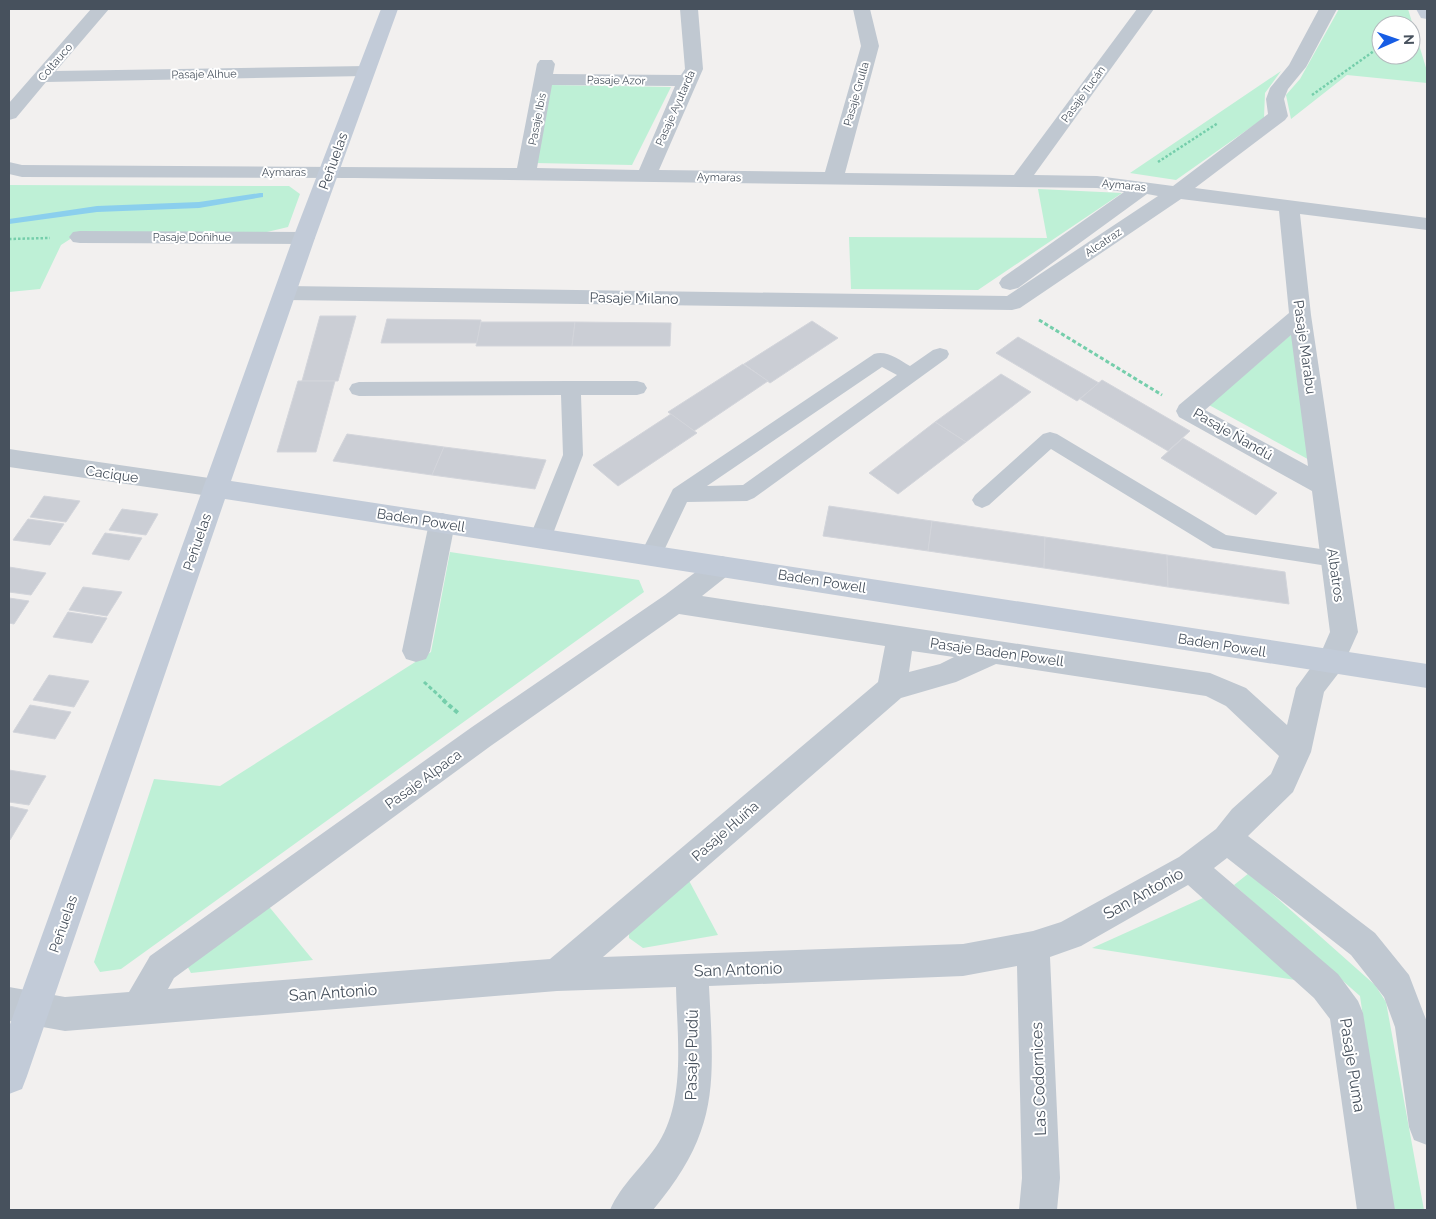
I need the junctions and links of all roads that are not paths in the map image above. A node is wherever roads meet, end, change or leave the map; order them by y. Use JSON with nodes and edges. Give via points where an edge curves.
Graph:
{"nodes":[{"id":1,"x":100,"y":9,"type":"edge"},
{"id":2,"x":389,"y":9,"type":"edge"},
{"id":3,"x":689,"y":9,"type":"edge"},
{"id":4,"x":862,"y":9,"type":"edge"},
{"id":5,"x":1146,"y":9,"type":"edge"},
{"id":6,"x":1328,"y":9,"type":"edge"},
{"id":7,"x":1426,"y":9,"type":"edge"},
{"id":8,"x":1427,"y":14,"type":"edge"},
{"id":9,"x":366,"y":71,"type":"junction"},
{"id":10,"x":545,"y":71,"type":"joint"},
{"id":11,"x":43,"y":77,"type":"junction"},
{"id":12,"x":686,"y":81,"type":"junction"},
{"id":13,"x":9,"y":114,"type":"edge"},
{"id":14,"x":9,"y":168,"type":"edge"},
{"id":15,"x":330,"y":172,"type":"junction"},
{"id":16,"x":526,"y":175,"type":"junction"},
{"id":17,"x":646,"y":176,"type":"junction"},
{"id":18,"x":833,"y":178,"type":"junction"},
{"id":19,"x":1021,"y":179,"type":"junction"},
{"id":20,"x":1144,"y":187,"type":"junction"},
{"id":21,"x":1179,"y":191,"type":"junction"},
{"id":22,"x":1289,"y":207,"type":"junction"},
{"id":23,"x":1427,"y":224,"type":"edge"},
{"id":24,"x":80,"y":237,"type":"road end"},
{"id":25,"x":304,"y":238,"type":"junction"},
{"id":26,"x":286,"y":292,"type":"junction"},
{"id":27,"x":982,"y":303,"type":"junction"},
{"id":28,"x":1300,"y":315,"type":"junction"},
{"id":29,"x":940,"y":354,"type":"dead end"},
{"id":30,"x":911,"y":375,"type":"junction"},
{"id":31,"x":359,"y":388,"type":"dead end"},
{"id":32,"x":570,"y":388,"type":"junction"},
{"id":33,"x":637,"y":388,"type":"dead end"},
{"id":34,"x":14,"y":466,"type":"edge"},
{"id":35,"x":1324,"y":486,"type":"junction"},
{"id":36,"x":216,"y":488,"type":"junction"},
{"id":37,"x":680,"y":494,"type":"junction"},
{"id":38,"x":982,"y":500,"type":"dead end"},
{"id":39,"x":442,"y":523,"type":"junction"},
{"id":40,"x":540,"y":539,"type":"junction"},
{"id":41,"x":651,"y":554,"type":"junction"},
{"id":42,"x":1334,"y":558,"type":"junction"},
{"id":43,"x":722,"y":566,"type":"junction"},
{"id":44,"x":675,"y":603,"type":"junction"},
{"id":45,"x":903,"y":638,"type":"junction"},
{"id":46,"x":416,"y":651,"type":"road end"},
{"id":47,"x":996,"y":651,"type":"junction"},
{"id":48,"x":1331,"y":662,"type":"junction"},
{"id":49,"x":1427,"y":676,"type":"edge"},
{"id":50,"x":892,"y":688,"type":"junction"},
{"id":51,"x":1296,"y":752,"type":"junction"},
{"id":52,"x":1227,"y":839,"type":"junction"},
{"id":53,"x":1190,"y":867,"type":"junction"},
{"id":54,"x":1033,"y":947,"type":"junction"},
{"id":55,"x":692,"y":971,"type":"junction"},
{"id":56,"x":557,"y":975,"type":"junction"},
{"id":57,"x":21,"y":1006,"type":"edge"},
{"id":58,"x":140,"y":1006,"type":"junction"},
{"id":59,"x":9,"y":1033,"type":"edge"},
{"id":60,"x":9,"y":1076,"type":"edge"},
{"id":61,"x":1427,"y":1127,"type":"edge"},
{"id":62,"x":630,"y":1210,"type":"edge"},
{"id":63,"x":1038,"y":1210,"type":"edge"},
{"id":64,"x":1376,"y":1210,"type":"edge"}],
"edges":[{"from":1,"to":11,"type":"street","name":"Coltauco"},
{"from":2,"to":9,"type":"street","name":"Peñuelas"},
{"from":3,"to":12,"type":"street","name":"Pasaje Ayutarda","via":[[694,69]]},
{"from":4,"to":18,"type":"street","name":"Pasaje Grulla","via":[[870,46]]},
{"from":5,"to":19,"type":"street","name":"Pasaje Tucán"},
{"from":6,"to":21,"type":"street","name":"Alcatraz","via":[[1297,67],[1279,88],[1275,99],[1278,116]]},
{"from":7,"to":8,"type":"street"},
{"from":9,"to":11,"type":"street","name":"Pasaje Alhue"},
{"from":9,"to":15,"type":"street","name":"Peñuelas"},
{"from":10,"to":12,"type":"street","name":"Pasaje Azor"},
{"from":10,"to":16,"type":"street","name":"Pasaje Ibis"},
{"from":11,"to":13,"type":"street","name":"Coltauco"},
{"from":12,"to":17,"type":"street","name":"Pasaje Ayutarda"},
{"from":14,"to":15,"type":"street","name":"Aymaras","via":[[22,171]]},
{"from":15,"to":16,"type":"street","name":"Aymaras"},
{"from":15,"to":25,"type":"street","name":"Peñuelas"},
{"from":16,"to":17,"type":"street","name":"Aymaras"},
{"from":17,"to":18,"type":"street","name":"Aymaras"},
{"from":18,"to":19,"type":"street","name":"Aymaras"},
{"from":19,"to":20,"type":"street","name":"Aymaras"},
{"from":20,"to":21,"type":"street","name":"Aymaras"},
{"from":20,"to":27,"type":"street","name":"Alcatraz"},
{"from":21,"to":22,"type":"street","name":"Aymaras"},
{"from":21,"to":27,"type":"street","name":"Alcatraz","via":[[1012,304]]},
{"from":22,"to":23,"type":"street","name":"Aymaras"},
{"from":22,"to":28,"type":"street","name":"Pasaje Marabu"},
{"from":24,"to":25,"type":"street","name":"Pasaje Doñihue"},
{"from":25,"to":26,"type":"street","name":"Peñuelas"},
{"from":26,"to":27,"type":"street","name":"Pasaje Milano"},
{"from":26,"to":36,"type":"street","name":"Peñuelas"},
{"from":28,"to":35,"type":"street","name":"Pasaje Marabu"},
{"from":28,"to":35,"type":"street","name":"Pasaje Ñandú","via":[[1188,411]]},
{"from":29,"to":30,"type":"lane"},
{"from":30,"to":37,"type":"lane","via":[[747,493]]},
{"from":30,"to":37,"type":"lane","via":[[881,358]]},
{"from":31,"to":32,"type":"lane"},
{"from":32,"to":33,"type":"lane"},
{"from":32,"to":40,"type":"lane","via":[[573,455]]},
{"from":34,"to":36,"type":"street","name":"Cacique"},
{"from":35,"to":42,"type":"street","name":"Albatros"},
{"from":36,"to":39,"type":"street","name":"Baden Powell"},
{"from":36,"to":57,"type":"street","name":"Peñuelas"},
{"from":37,"to":41,"type":"lane"},
{"from":38,"to":42,"type":"lane","via":[[1050,439],[1220,542]]},
{"from":39,"to":40,"type":"street","name":"Baden Powell"},
{"from":39,"to":46,"type":"street"},
{"from":40,"to":41,"type":"street","name":"Baden Powell"},
{"from":41,"to":43,"type":"street","name":"Baden Powell"},
{"from":42,"to":48,"type":"street","name":"Albatros","via":[[1344,632]]},
{"from":43,"to":44,"type":"street","name":"Pasaje Alpaca"},
{"from":43,"to":48,"type":"street","name":"Baden Powell"},
{"from":44,"to":45,"type":"street","name":"Pasaje Baden Powell"},
{"from":44,"to":58,"type":"street","name":"Pasaje Alpaca","via":[[482,736],[162,966]]},
{"from":45,"to":47,"type":"street","name":"Pasaje Baden Powell"},
{"from":45,"to":50,"type":"street","via":[[898,649]]},
{"from":47,"to":50,"type":"street","name":"Pasaje Huiña","via":[[946,674]]},
{"from":47,"to":51,"type":"street","name":"Pasaje Baden Powell","via":[[1210,685],[1236,697]]},
{"from":48,"to":49,"type":"street","name":"Baden Powell"},
{"from":48,"to":51,"type":"street","name":"San Antonio","via":[[1310,688]]},
{"from":50,"to":56,"type":"street","name":"Pasaje Huiña"},
{"from":51,"to":52,"type":"street","name":"San Antonio","via":[[1282,784],[1243,819]]},
{"from":52,"to":53,"type":"street","name":"San Antonio"},
{"from":52,"to":61,"type":"street","via":[[1363,944],[1397,987],[1412,1027]]},
{"from":53,"to":54,"type":"street","name":"San Antonio","via":[[1069,935]]},
{"from":53,"to":64,"type":"street","name":"Pasaje Puma","via":[[1326,986],[1346,1013]]},
{"from":54,"to":55,"type":"street","name":"San Antonio","via":[[963,960]]},
{"from":54,"to":63,"type":"street","name":"Las Codornices","via":[[1041,1178]]},
{"from":55,"to":56,"type":"street","name":"San Antonio"},
{"from":55,"to":62,"type":"street","name":"Pasaje Pudú","via":[[693,1089],[688,1121],[675,1150]]},
{"from":56,"to":58,"type":"street","name":"San Antonio"},
{"from":57,"to":58,"type":"street","name":"San Antonio","via":[[65,1014]]},
{"from":57,"to":59,"type":"street"},
{"from":57,"to":60,"type":"street","name":"Peñuelas"}]}
